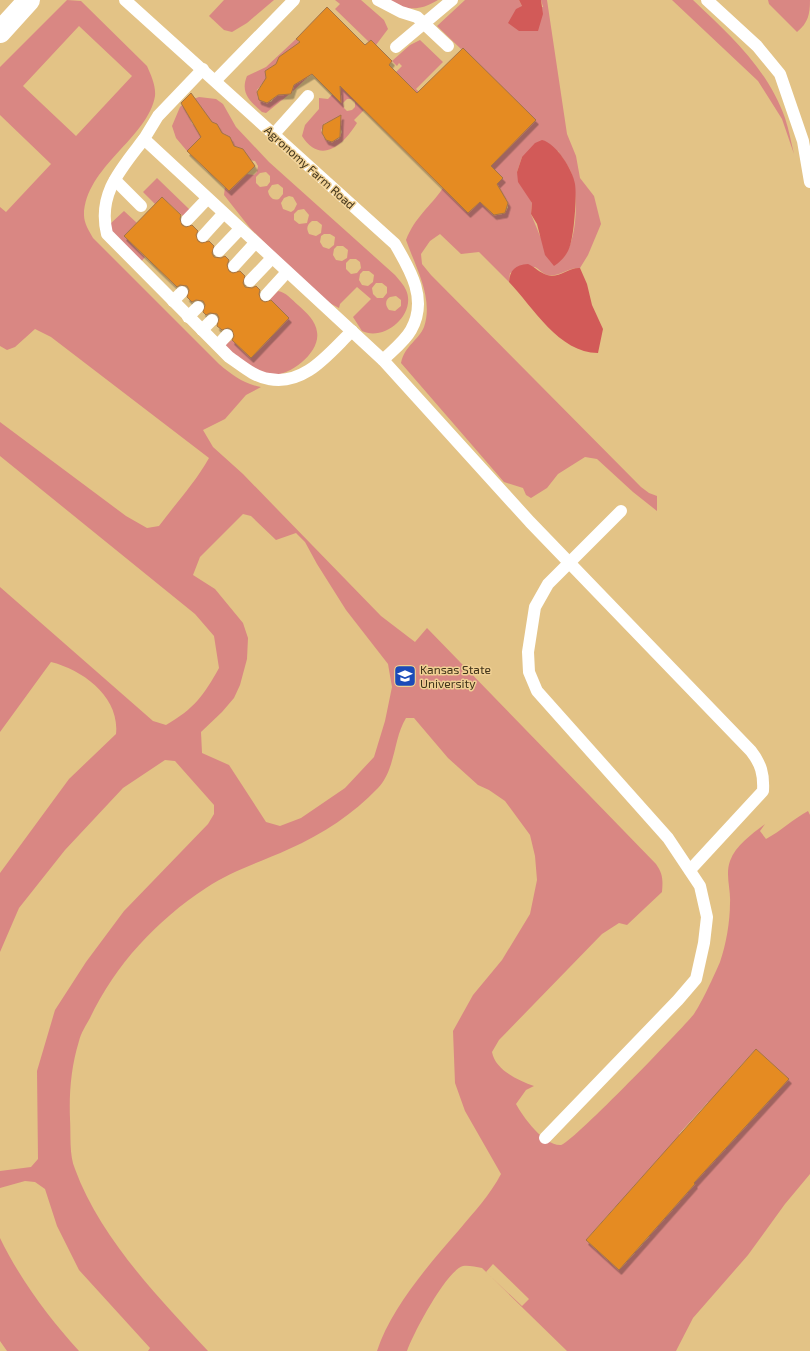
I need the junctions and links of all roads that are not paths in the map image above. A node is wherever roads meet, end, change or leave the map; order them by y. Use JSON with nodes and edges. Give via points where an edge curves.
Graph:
{"nodes":[{"id":1,"x":29,"y":0,"type":"edge"},
{"id":2,"x":125,"y":0,"type":"edge"},
{"id":3,"x":294,"y":0,"type":"edge"},
{"id":4,"x":378,"y":0,"type":"edge"},
{"id":5,"x":452,"y":0,"type":"edge"},
{"id":6,"x":707,"y":0,"type":"edge"},
{"id":7,"x":424,"y":24,"type":"junction"},
{"id":8,"x":0,"y":32,"type":"edge"},
{"id":9,"x":448,"y":46,"type":"dead end"},
{"id":10,"x":396,"y":47,"type":"dead end"},
{"id":11,"x":203,"y":69,"type":"junction"},
{"id":12,"x":216,"y":81,"type":"junction"},
{"id":13,"x":308,"y":96,"type":"dead end"},
{"id":14,"x":274,"y":134,"type":"junction"},
{"id":15,"x":144,"y":139,"type":"junction"},
{"id":16,"x":115,"y":180,"type":"junction"},
{"id":17,"x":810,"y":182,"type":"edge"},
{"id":18,"x":207,"y":199,"type":"junction"},
{"id":19,"x":141,"y":206,"type":"dead end"},
{"id":20,"x":223,"y":214,"type":"junction"},
{"id":21,"x":187,"y":220,"type":"dead end"},
{"id":22,"x":240,"y":229,"type":"junction"},
{"id":23,"x":203,"y":236,"type":"dead end"},
{"id":24,"x":255,"y":243,"type":"junction"},
{"id":25,"x":219,"y":251,"type":"dead end"},
{"id":26,"x":272,"y":258,"type":"junction"},
{"id":27,"x":234,"y":266,"type":"dead end"},
{"id":28,"x":287,"y":272,"type":"junction"},
{"id":29,"x":164,"y":275,"type":"dead end"},
{"id":30,"x":250,"y":280,"type":"dead end"},
{"id":31,"x":156,"y":284,"type":"junction"},
{"id":32,"x":182,"y":292,"type":"dead end"},
{"id":33,"x":266,"y":295,"type":"dead end"},
{"id":34,"x":173,"y":301,"type":"junction"},
{"id":35,"x":198,"y":307,"type":"dead end"},
{"id":36,"x":188,"y":317,"type":"junction"},
{"id":37,"x":212,"y":320,"type":"dead end"},
{"id":38,"x":202,"y":330,"type":"junction"},
{"id":39,"x":352,"y":331,"type":"junction"},
{"id":40,"x":227,"y":335,"type":"dead end"},
{"id":41,"x":218,"y":345,"type":"junction"},
{"id":42,"x":383,"y":360,"type":"junction"},
{"id":43,"x":621,"y":511,"type":"dead end"},
{"id":44,"x":569,"y":562,"type":"junction"},
{"id":45,"x":690,"y":870,"type":"junction"},
{"id":46,"x":545,"y":1138,"type":"dead end"}],
"edges":[{"from":1,"to":8,"type":"street"},
{"from":2,"to":11,"type":"lane","name":"Agronomy Farm Road"},
{"from":3,"to":12,"type":"lane"},
{"from":4,"to":7,"type":"lane","via":[[417,17]]},
{"from":5,"to":7,"type":"lane"},
{"from":6,"to":17,"type":"lane","via":[[757,46],[780,74],[803,141]]},
{"from":7,"to":9,"type":"lane"},
{"from":7,"to":10,"type":"lane"},
{"from":11,"to":12,"type":"lane","name":"Agronomy Farm Road"},
{"from":11,"to":15,"type":"lane","via":[[158,116]]},
{"from":12,"to":14,"type":"lane","name":"Agronomy Farm Road"},
{"from":13,"to":14,"type":"lane"},
{"from":14,"to":42,"type":"lane","name":"Agronomy Farm Road","via":[[395,244],[409,266],[418,291],[418,310],[410,331]]},
{"from":15,"to":16,"type":"lane"},
{"from":15,"to":18,"type":"lane"},
{"from":16,"to":19,"type":"lane"},
{"from":16,"to":31,"type":"lane","via":[[104,203],[103,219],[107,234],[147,267]]},
{"from":18,"to":20,"type":"lane"},
{"from":18,"to":21,"type":"lane"},
{"from":20,"to":22,"type":"lane"},
{"from":20,"to":23,"type":"lane"},
{"from":22,"to":24,"type":"lane"},
{"from":22,"to":25,"type":"lane"},
{"from":24,"to":26,"type":"lane"},
{"from":24,"to":27,"type":"lane"},
{"from":26,"to":28,"type":"lane"},
{"from":26,"to":30,"type":"lane"},
{"from":28,"to":33,"type":"lane"},
{"from":28,"to":39,"type":"lane"},
{"from":29,"to":31,"type":"lane"},
{"from":31,"to":34,"type":"lane"},
{"from":32,"to":34,"type":"lane"},
{"from":34,"to":36,"type":"lane"},
{"from":35,"to":36,"type":"lane"},
{"from":36,"to":38,"type":"lane"},
{"from":37,"to":38,"type":"lane"},
{"from":38,"to":41,"type":"lane"},
{"from":39,"to":41,"type":"lane","via":[[304,374],[288,379],[269,380],[249,371],[229,357]]},
{"from":39,"to":42,"type":"lane"},
{"from":40,"to":41,"type":"lane"},
{"from":42,"to":44,"type":"lane"},
{"from":43,"to":44,"type":"lane"},
{"from":44,"to":45,"type":"lane","via":[[548,584],[536,607],[528,652],[529,672],[537,691],[668,838]]},
{"from":44,"to":45,"type":"lane","via":[[761,763],[763,791]]},
{"from":45,"to":46,"type":"lane","via":[[700,886],[707,917],[696,979]]}]}
